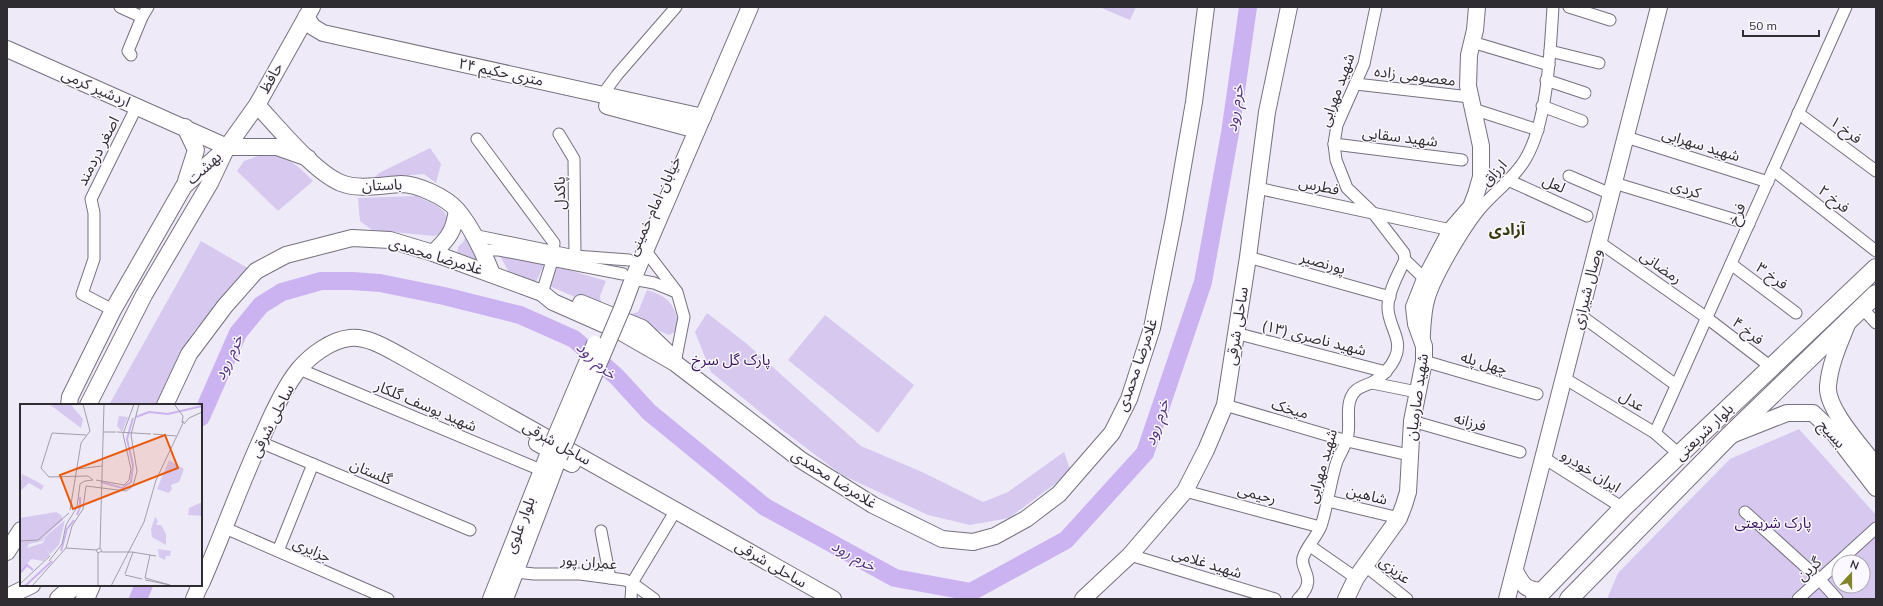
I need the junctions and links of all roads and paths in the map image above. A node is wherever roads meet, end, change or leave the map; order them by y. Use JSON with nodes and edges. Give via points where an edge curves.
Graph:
{"nodes":[{"id":1,"x":120,"y":7,"type":"edge"},
{"id":2,"x":148,"y":7,"type":"edge"},
{"id":3,"x":676,"y":7,"type":"edge"},
{"id":4,"x":750,"y":7,"type":"edge"},
{"id":5,"x":1206,"y":7,"type":"edge"},
{"id":6,"x":1289,"y":7,"type":"edge"},
{"id":7,"x":1376,"y":7,"type":"edge"},
{"id":8,"x":1477,"y":7,"type":"edge"},
{"id":9,"x":1553,"y":7,"type":"edge"},
{"id":10,"x":1569,"y":7,"type":"edge"},
{"id":11,"x":1659,"y":7,"type":"edge"},
{"id":12,"x":1846,"y":7,"type":"edge"},
{"id":13,"x":309,"y":12,"type":"edge"},
{"id":14,"x":142,"y":17,"type":"junction"},
{"id":15,"x":1610,"y":20,"type":"dead end"},
{"id":16,"x":295,"y":35,"type":"junction"},
{"id":17,"x":1472,"y":42,"type":"junction"},
{"id":18,"x":7,"y":49,"type":"edge"},
{"id":19,"x":1550,"y":51,"type":"junction"},
{"id":20,"x":131,"y":55,"type":"dead end"},
{"id":21,"x":1599,"y":63,"type":"dead end"},
{"id":22,"x":1549,"y":65,"type":"junction"},
{"id":23,"x":1546,"y":80,"type":"junction"},
{"id":24,"x":1356,"y":84,"type":"junction"},
{"id":25,"x":1586,"y":93,"type":"dead end"},
{"id":26,"x":602,"y":94,"type":"junction"},
{"id":27,"x":1471,"y":103,"type":"junction"},
{"id":28,"x":257,"y":105,"type":"junction"},
{"id":29,"x":137,"y":106,"type":"junction"},
{"id":30,"x":1542,"y":106,"type":"junction"},
{"id":31,"x":1798,"y":114,"type":"junction"},
{"id":32,"x":1582,"y":121,"type":"dead end"},
{"id":33,"x":697,"y":125,"type":"junction"},
{"id":34,"x":185,"y":127,"type":"junction"},
{"id":35,"x":1538,"y":130,"type":"junction"},
{"id":36,"x":559,"y":134,"type":"dead end"},
{"id":37,"x":1626,"y":137,"type":"junction"},
{"id":38,"x":477,"y":139,"type":"dead end"},
{"id":39,"x":1334,"y":144,"type":"junction"},
{"id":40,"x":227,"y":147,"type":"junction"},
{"id":41,"x":308,"y":158,"type":"junction"},
{"id":42,"x":1462,"y":160,"type":"dead end"},
{"id":43,"x":1773,"y":170,"type":"junction"},
{"id":44,"x":1876,"y":171,"type":"edge"},
{"id":45,"x":1569,"y":176,"type":"dead end"},
{"id":46,"x":1508,"y":180,"type":"junction"},
{"id":47,"x":1768,"y":182,"type":"junction"},
{"id":48,"x":184,"y":186,"type":"junction"},
{"id":49,"x":1257,"y":188,"type":"junction"},
{"id":50,"x":1613,"y":188,"type":"junction"},
{"id":51,"x":457,"y":210,"type":"junction"},
{"id":52,"x":1374,"y":214,"type":"junction"},
{"id":53,"x":1587,"y":216,"type":"dead end"},
{"id":54,"x":1749,"y":224,"type":"junction"},
{"id":55,"x":1451,"y":230,"type":"junction"},
{"id":56,"x":473,"y":235,"type":"junction"},
{"id":57,"x":1599,"y":242,"type":"junction"},
{"id":58,"x":482,"y":250,"type":"junction"},
{"id":59,"x":645,"y":250,"type":"junction"},
{"id":60,"x":1876,"y":251,"type":"edge"},
{"id":61,"x":433,"y":253,"type":"junction"},
{"id":62,"x":575,"y":256,"type":"junction"},
{"id":63,"x":552,"y":257,"type":"junction"},
{"id":64,"x":1248,"y":257,"type":"junction"},
{"id":65,"x":1405,"y":260,"type":"junction"},
{"id":66,"x":1730,"y":264,"type":"junction"},
{"id":67,"x":1876,"y":268,"type":"edge"},
{"id":68,"x":628,"y":271,"type":"junction"},
{"id":69,"x":492,"y":274,"type":"junction"},
{"id":70,"x":1425,"y":279,"type":"junction"},
{"id":71,"x":127,"y":286,"type":"junction"},
{"id":72,"x":677,"y":292,"type":"junction"},
{"id":73,"x":542,"y":293,"type":"junction"},
{"id":74,"x":1876,"y":294,"type":"edge"},
{"id":75,"x":144,"y":295,"type":"junction"},
{"id":76,"x":1390,"y":297,"type":"junction"},
{"id":77,"x":1862,"y":308,"type":"junction"},
{"id":78,"x":113,"y":310,"type":"junction"},
{"id":79,"x":1796,"y":313,"type":"dead end"},
{"id":80,"x":1580,"y":315,"type":"junction"},
{"id":81,"x":1707,"y":318,"type":"junction"},
{"id":82,"x":1848,"y":321,"type":"junction"},
{"id":83,"x":1876,"y":323,"type":"edge"},
{"id":84,"x":1235,"y":333,"type":"junction"},
{"id":85,"x":1424,"y":354,"type":"junction"},
{"id":86,"x":403,"y":357,"type":"junction"},
{"id":87,"x":675,"y":363,"type":"junction"},
{"id":88,"x":1771,"y":367,"type":"junction"},
{"id":89,"x":299,"y":369,"type":"junction"},
{"id":90,"x":1386,"y":372,"type":"junction"},
{"id":91,"x":1564,"y":378,"type":"junction"},
{"id":92,"x":1372,"y":383,"type":"junction"},
{"id":93,"x":1676,"y":385,"type":"junction"},
{"id":94,"x":1417,"y":392,"type":"junction"},
{"id":95,"x":1537,"y":394,"type":"dead end"},
{"id":96,"x":69,"y":404,"type":"edge"},
{"id":97,"x":89,"y":404,"type":"edge"},
{"id":98,"x":165,"y":404,"type":"edge"},
{"id":99,"x":1225,"y":405,"type":"junction"},
{"id":100,"x":1412,"y":421,"type":"junction"},
{"id":101,"x":1655,"y":433,"type":"junction"},
{"id":102,"x":1728,"y":437,"type":"junction"},
{"id":103,"x":1347,"y":441,"type":"junction"},
{"id":104,"x":260,"y":442,"type":"junction"},
{"id":105,"x":1520,"y":452,"type":"dead end"},
{"id":106,"x":554,"y":454,"type":"junction"},
{"id":107,"x":1409,"y":455,"type":"junction"},
{"id":108,"x":1680,"y":455,"type":"junction"},
{"id":109,"x":1544,"y":458,"type":"junction"},
{"id":110,"x":313,"y":464,"type":"junction"},
{"id":111,"x":1876,"y":466,"type":"edge"},
{"id":112,"x":541,"y":470,"type":"junction"},
{"id":113,"x":1876,"y":488,"type":"edge"},
{"id":114,"x":1185,"y":491,"type":"junction"},
{"id":115,"x":1328,"y":501,"type":"junction"},
{"id":116,"x":1623,"y":508,"type":"junction"},
{"id":117,"x":1745,"y":512,"type":"dead end"},
{"id":118,"x":673,"y":514,"type":"junction"},
{"id":119,"x":1398,"y":518,"type":"junction"},
{"id":120,"x":1320,"y":527,"type":"junction"},
{"id":121,"x":225,"y":528,"type":"junction"},
{"id":122,"x":1876,"y":528,"type":"edge"},
{"id":123,"x":710,"y":529,"type":"joint"},
{"id":124,"x":470,"y":530,"type":"dead end"},
{"id":125,"x":602,"y":531,"type":"dead end"},
{"id":126,"x":20,"y":532,"type":"edge"},
{"id":127,"x":1310,"y":546,"type":"junction"},
{"id":128,"x":278,"y":551,"type":"junction"},
{"id":129,"x":7,"y":552,"type":"edge"},
{"id":130,"x":1130,"y":555,"type":"junction"},
{"id":131,"x":1515,"y":570,"type":"junction"},
{"id":132,"x":516,"y":572,"type":"junction"},
{"id":133,"x":1360,"y":572,"type":"junction"},
{"id":134,"x":610,"y":578,"type":"junction"},
{"id":135,"x":1820,"y":579,"type":"junction"},
{"id":136,"x":202,"y":582,"type":"edge"},
{"id":137,"x":632,"y":583,"type":"junction"},
{"id":138,"x":30,"y":586,"type":"edge"},
{"id":139,"x":73,"y":586,"type":"edge"},
{"id":140,"x":91,"y":586,"type":"edge"},
{"id":141,"x":200,"y":586,"type":"edge"},
{"id":142,"x":1539,"y":595,"type":"edge"},
{"id":143,"x":7,"y":597,"type":"edge"},
{"id":144,"x":59,"y":599,"type":"edge"},
{"id":145,"x":85,"y":599,"type":"edge"},
{"id":146,"x":194,"y":599,"type":"edge"},
{"id":147,"x":388,"y":599,"type":"edge"},
{"id":148,"x":491,"y":599,"type":"edge"},
{"id":149,"x":505,"y":599,"type":"edge"},
{"id":150,"x":631,"y":599,"type":"edge"},
{"id":151,"x":654,"y":599,"type":"edge"},
{"id":152,"x":833,"y":599,"type":"edge"},
{"id":153,"x":1083,"y":599,"type":"edge"},
{"id":154,"x":1275,"y":599,"type":"edge"},
{"id":155,"x":1298,"y":599,"type":"edge"},
{"id":156,"x":1346,"y":599,"type":"edge"},
{"id":157,"x":1407,"y":599,"type":"edge"},
{"id":158,"x":1507,"y":599,"type":"edge"},
{"id":159,"x":1569,"y":599,"type":"edge"},
{"id":160,"x":1798,"y":599,"type":"edge"},
{"id":161,"x":1837,"y":599,"type":"edge"}],
"edges":[{"from":1,"to":14,"type":"street"},
{"from":2,"to":14,"type":"street"},
{"from":3,"to":26,"type":"street"},
{"from":4,"to":33,"type":"main road","name":"خیابان امام خمینی"},
{"from":5,"to":87,"type":"main road","name":"غلامرضا محمدی","via":[[1194,102],[1174,218],[1152,328],[1129,399],[1112,433],[1086,464],[1059,494],[1026,519],[995,536],[973,542],[942,539],[873,506],[801,460]]},
{"from":6,"to":49,"type":"main road","name":"ساحلی شرقی","via":[[1267,112]]},
{"from":7,"to":24,"type":"street","name":"شهید مهرابی","via":[[1364,64]]},
{"from":8,"to":17,"type":"main road","name":"شهید صارمیان"},
{"from":9,"to":19,"type":"street","name":"ارزاق"},
{"from":10,"to":15,"type":"street"},
{"from":11,"to":37,"type":"main road","name":"وصال شیرازی"},
{"from":12,"to":31,"type":"street","name":"فرخ"},
{"from":13,"to":16,"type":"main road","name":"حافظ"},
{"from":13,"to":26,"type":"main road","name":"۲۴ متری حکیم","via":[[313,27],[323,33]]},
{"from":14,"to":20,"type":"street","via":[[128,51]]},
{"from":16,"to":28,"type":"main road","name":"حافظ"},
{"from":16,"to":33,"type":"main road","name":"۲۴ متری حکیم"},
{"from":17,"to":22,"type":"street"},
{"from":17,"to":27,"type":"main road","name":"شهید صارمیان","via":[[1469,55]]},
{"from":18,"to":29,"type":"main road","name":"اردشیر کرمی"},
{"from":19,"to":21,"type":"street"},
{"from":19,"to":22,"type":"street","name":"ارزاق"},
{"from":22,"to":23,"type":"street","name":"ارزاق"},
{"from":23,"to":25,"type":"street"},
{"from":23,"to":30,"type":"street","name":"ارزاق"},
{"from":24,"to":27,"type":"street","name":"معصومی زاده"},
{"from":24,"to":39,"type":"street","name":"شهید مهرابی","via":[[1337,125]]},
{"from":26,"to":33,"type":"main road","name":"۲۴ متری حکیم"},
{"from":27,"to":35,"type":"street","name":"معصومی زاده"},
{"from":27,"to":55,"type":"main road","name":"شهید صارمیان","via":[[1481,146],[1481,177],[1471,207]]},
{"from":28,"to":40,"type":"main road","name":"حافظ"},
{"from":28,"to":41,"type":"main road","name":"باستان"},
{"from":29,"to":34,"type":"main road","name":"اردشیر کرمی"},
{"from":29,"to":78,"type":"street","name":"اصغر دردمند","via":[[91,199],[94,213],[94,259],[82,294]]},
{"from":30,"to":32,"type":"street"},
{"from":30,"to":35,"type":"street","name":"ارزاق"},
{"from":31,"to":43,"type":"street","name":"فرخ"},
{"from":31,"to":44,"type":"street","name":"فرخ ۱"},
{"from":33,"to":59,"type":"main road","name":"خیابان امام خمینی"},
{"from":33,"to":68,"type":"main road","name":"خیابان امام خمینی"},
{"from":34,"to":40,"type":"main road","name":"اردشیر کرمی"},
{"from":34,"to":48,"type":"main road","via":[[196,150]]},
{"from":35,"to":46,"type":"street","name":"ارزاق","via":[[1525,159]]},
{"from":36,"to":62,"type":"street","name":"پاکدل","via":[[574,159]]},
{"from":37,"to":47,"type":"street","name":"شهید سهرابی"},
{"from":37,"to":50,"type":"main road","name":"وصال شیرازی"},
{"from":38,"to":63,"type":"street","via":[[554,243]]},
{"from":39,"to":42,"type":"street","name":"شهید سقایی"},
{"from":39,"to":52,"type":"street","name":"شهید مهرابی","via":[[1336,160],[1347,188]]},
{"from":40,"to":41,"type":"main road","name":"باستان","via":[[276,147]]},
{"from":40,"to":48,"type":"main road","name":"بهشت"},
{"from":40,"to":75,"type":"main road","name":"بهشت","via":[[210,183]]},
{"from":41,"to":51,"type":"main road","name":"باستان","via":[[327,175],[349,186],[409,184],[439,197]]},
{"from":43,"to":47,"type":"street","name":"فرخ"},
{"from":43,"to":60,"type":"street","name":"فرخ ۲"},
{"from":45,"to":50,"type":"street","name":"کردی"},
{"from":46,"to":53,"type":"street","name":"لعل"},
{"from":46,"to":85,"type":"street","name":"ارزاق","via":[[1479,210],[1442,271],[1429,299]]},
{"from":47,"to":54,"type":"street","name":"فرخ"},
{"from":48,"to":71,"type":"main road","name":"بهشت"},
{"from":49,"to":52,"type":"street","name":"فطرس"},
{"from":49,"to":64,"type":"main road","name":"ساحلی شرقی"},
{"from":50,"to":54,"type":"street","name":"کردی"},
{"from":50,"to":57,"type":"main road","name":"وصال شیرازی"},
{"from":51,"to":56,"type":"main road","name":"باستان"},
{"from":51,"to":61,"type":"main road","via":[[454,227]]},
{"from":52,"to":55,"type":"street","name":"فطرس"},
{"from":52,"to":65,"type":"street","name":"شهید مهرابی","via":[[1402,248]]},
{"from":54,"to":66,"type":"street","name":"فرخ"},
{"from":55,"to":70,"type":"main road","name":"شهید صارمیان"},
{"from":56,"to":58,"type":"main road","name":"باستان"},
{"from":56,"to":63,"type":"street"},
{"from":57,"to":80,"type":"main road","name":"وصال شیرازی"},
{"from":57,"to":81,"type":"street","name":"رمضانی"},
{"from":58,"to":63,"type":"street"},
{"from":58,"to":69,"type":"main road","name":"باستان"},
{"from":59,"to":68,"type":"main road","name":"خیابان امام خمینی"},
{"from":59,"to":72,"type":"street"},
{"from":61,"to":69,"type":"main road","name":"غلامرضا محمدی"},
{"from":61,"to":98,"type":"main road","name":"غلامرضا محمدی","via":[[390,240],[352,238],[286,255],[256,271],[188,354]]},
{"from":62,"to":63,"type":"street"},
{"from":62,"to":68,"type":"street"},
{"from":63,"to":68,"type":"street"},
{"from":63,"to":73,"type":"street"},
{"from":64,"to":76,"type":"street","name":"پورنصیر"},
{"from":64,"to":84,"type":"main road","name":"ساحلی شرقی"},
{"from":65,"to":70,"type":"street"},
{"from":65,"to":76,"type":"street","name":"شهید مهرابی"},
{"from":66,"to":79,"type":"street","name":"فرخ ۳"},
{"from":66,"to":81,"type":"street","name":"فرخ"},
{"from":67,"to":88,"type":"main road","name":"بلوار شریعتی"},
{"from":68,"to":72,"type":"street"},
{"from":68,"to":106,"type":"main road","name":"خیابان امام خمینی","bridge":true,"via":[[618,303]]},
{"from":69,"to":73,"type":"main road","name":"غلامرضا محمدی"},
{"from":70,"to":85,"type":"main road","name":"شهید صارمیان","via":[[1414,307]]},
{"from":71,"to":75,"type":"main road"},
{"from":71,"to":78,"type":"main road","name":"بهشت"},
{"from":72,"to":87,"type":"street","via":[[684,317]]},
{"from":73,"to":87,"type":"main road","name":"غلامرضا محمدی","via":[[553,302],[622,332]]},
{"from":74,"to":77,"type":"main road","name":"بلوار شریعتی"},
{"from":75,"to":97,"type":"main road","name":"بهشت"},
{"from":76,"to":90,"type":"street","name":"شهید مهرابی","via":[[1388,306],[1399,344],[1395,358]]},
{"from":77,"to":82,"type":"main road","name":"بلوار شریعتی"},
{"from":77,"to":83,"type":"street"},
{"from":78,"to":96,"type":"main road","name":"بهشت","via":[[70,397]]},
{"from":80,"to":91,"type":"main road","name":"وصال شیرازی"},
{"from":80,"to":93,"type":"street"},
{"from":81,"to":88,"type":"street","name":"فرخ ۴"},
{"from":81,"to":93,"type":"street","name":"فرخ"},
{"from":82,"to":102,"type":"main road","name":"بلوار شریعتی"},
{"from":82,"to":111,"type":"main road","name":"بسیج","via":[[1831,367],[1828,387],[1834,410]]},
{"from":84,"to":90,"type":"street","name":"شهید ناصری (۱۳)"},
{"from":84,"to":99,"type":"main road","name":"ساحلی شرقی"},
{"from":85,"to":94,"type":"main road","name":"شهید صارمیان"},
{"from":85,"to":95,"type":"street","name":"چهل پله"},
{"from":86,"to":89,"type":"main road","name":"ساحلی شرقی","via":[[373,342],[352,337],[328,346]]},
{"from":86,"to":106,"type":"main road","via":[[436,386]]},
{"from":86,"to":118,"type":"main road","name":"ساحل شرقی"},
{"from":88,"to":108,"type":"main road","name":"بلوار شریعتی"},
{"from":89,"to":104,"type":"main road","name":"ساحلی شرقی","via":[[273,412]]},
{"from":89,"to":112,"type":"street","name":"شهید یوسف گلکار"},
{"from":90,"to":92,"type":"street","name":"شهید مهرابی"},
{"from":91,"to":101,"type":"street","name":"عدل"},
{"from":91,"to":109,"type":"main road","name":"وصال شیرازی"},
{"from":92,"to":94,"type":"street"},
{"from":92,"to":103,"type":"street","name":"شهید مهرابی","via":[[1362,385],[1350,400]]},
{"from":93,"to":101,"type":"street","name":"فرخ"},
{"from":94,"to":100,"type":"main road","name":"شهید صارمیان"},
{"from":99,"to":103,"type":"street","name":"میخک"},
{"from":99,"to":114,"type":"main road","name":"ساحلی شرقی"},
{"from":100,"to":105,"type":"street","name":"فرزانه"},
{"from":100,"to":107,"type":"main road","name":"شهید صارمیان"},
{"from":101,"to":108,"type":"street","name":"عدل"},
{"from":102,"to":113,"type":"main road","name":"بسیج","via":[[1787,413],[1813,413],[1833,432]]},
{"from":102,"to":159,"type":"main road","name":"بلوار شریعتی"},
{"from":103,"to":107,"type":"street","name":"میخک"},
{"from":103,"to":115,"type":"street","name":"شهید مهرابی","via":[[1337,461]]},
{"from":104,"to":110,"type":"street","name":"گلستان"},
{"from":104,"to":121,"type":"main road","name":"ساحلی شرقی"},
{"from":106,"to":112,"type":"main road","name":"بلوار علوی"},
{"from":106,"to":118,"type":"main road"},
{"from":106,"to":132,"type":"main road","name":"بلوار علوی"},
{"from":107,"to":119,"type":"main road","name":"شهید صارمیان","via":[[1408,492]]},
{"from":108,"to":116,"type":"main road","name":"بلوار شریعتی"},
{"from":109,"to":116,"type":"street","name":"ایران خودرو"},
{"from":109,"to":131,"type":"main road","name":"وصال شیرازی"},
{"from":110,"to":124,"type":"street","name":"گلستان"},
{"from":110,"to":128,"type":"street"},
{"from":112,"to":148,"type":"main road","name":"بلوار علوی"},
{"from":114,"to":120,"type":"street","name":"رحیمی"},
{"from":114,"to":130,"type":"main road","name":"ساحلی شرقی"},
{"from":115,"to":119,"type":"street","name":"شاهين"},
{"from":115,"to":120,"type":"street","name":"شهید مهرابی"},
{"from":116,"to":142,"type":"main road","name":"بلوار شریعتی"},
{"from":117,"to":135,"type":"street"},
{"from":118,"to":123,"type":"main road","name":"ساحل شرقی"},
{"from":118,"to":137,"type":"street"},
{"from":119,"to":133,"type":"main road","name":"شهید صارمیان"},
{"from":120,"to":127,"type":"street","name":"شهید مهرابی"},
{"from":121,"to":128,"type":"street","name":"جزایری"},
{"from":121,"to":136,"type":"main road","name":"ساحلی شرقی"},
{"from":122,"to":135,"type":"street","name":"گرین"},
{"from":123,"to":152,"type":"main road","name":"ساحلی شرقی"},
{"from":125,"to":134,"type":"street"},
{"from":126,"to":129,"type":"main road"},
{"from":127,"to":133,"type":"street","name":"عزیزی"},
{"from":127,"to":155,"type":"street","name":"شهید مهرابی","via":[[1303,560],[1307,588]]},
{"from":128,"to":147,"type":"street","name":"جزایری"},
{"from":130,"to":153,"type":"main road","name":"ساحلی شرقی"},
{"from":130,"to":154,"type":"street","name":"شهید غلامی"},
{"from":131,"to":142,"type":"main road","via":[[1522,584]]},
{"from":131,"to":158,"type":"main road","name":"وصال شیرازی"},
{"from":132,"to":134,"type":"street","name":"عمران پور","via":[[580,574]]},
{"from":132,"to":149,"type":"main road","name":"بلوار علوی"},
{"from":133,"to":156,"type":"main road","name":"شهید صارمیان"},
{"from":133,"to":157,"type":"street","name":"عزیزی"},
{"from":134,"to":137,"type":"street","name":"عمران پور"},
{"from":135,"to":160,"type":"street","name":"گرین"},
{"from":135,"to":161,"type":"street"},
{"from":137,"to":150,"type":"street"},
{"from":137,"to":151,"type":"street","name":"عمران پور"},
{"from":138,"to":143,"type":"main road"},
{"from":139,"to":144,"type":"main road"},
{"from":140,"to":145,"type":"main road"},
{"from":141,"to":146,"type":"main road","name":"ساحلی شرقی"}]}
